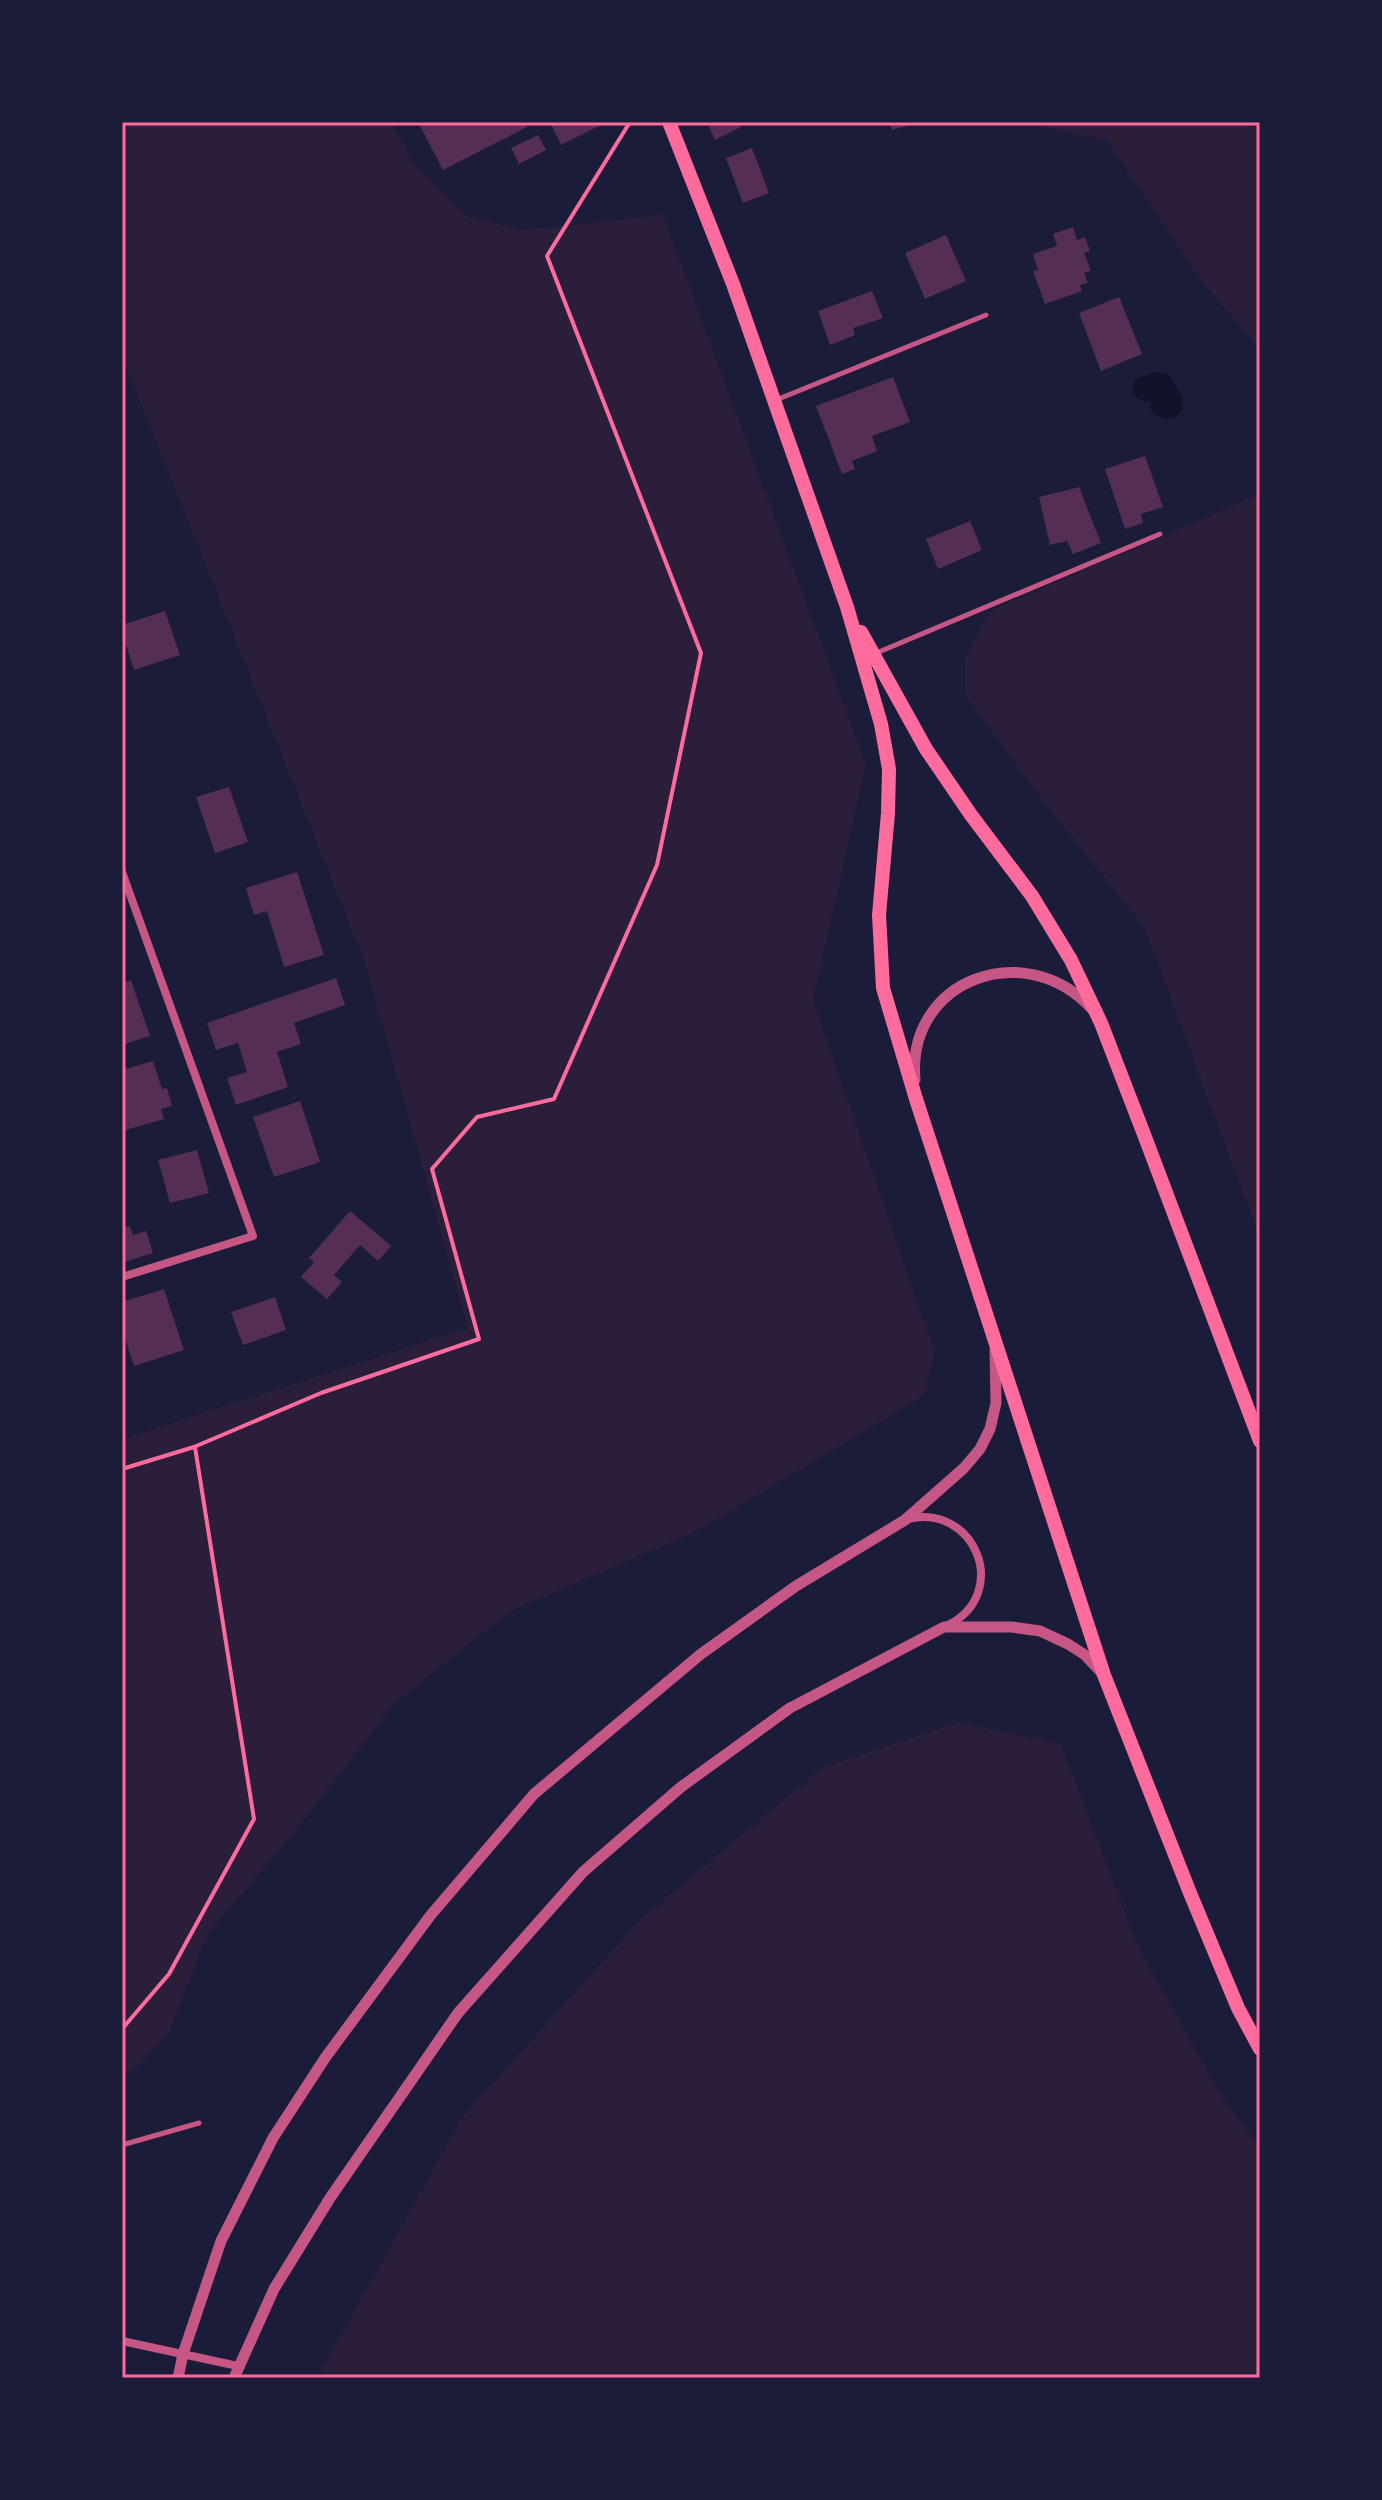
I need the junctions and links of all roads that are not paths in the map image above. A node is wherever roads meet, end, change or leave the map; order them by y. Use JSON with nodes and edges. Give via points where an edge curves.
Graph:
{"nodes":[{"id":1,"x":669,"y":122,"type":"edge"},
{"id":2,"x":986,"y":315,"type":"dead end"},
{"id":3,"x":774,"y":401,"type":"junction"},
{"id":4,"x":1160,"y":534,"type":"dead end"},
{"id":5,"x":847,"y":607,"type":"junction"},
{"id":6,"x":873,"y":654,"type":"junction"},
{"id":7,"x":122,"y":872,"type":"edge"},
{"id":8,"x":1101,"y":1023,"type":"junction"},
{"id":9,"x":916,"y":1099,"type":"junction"},
{"id":10,"x":122,"y":1277,"type":"edge"},
{"id":11,"x":994,"y":1341,"type":"junction"},
{"id":12,"x":1260,"y":1441,"type":"edge"},
{"id":13,"x":905,"y":1520,"type":"junction"},
{"id":14,"x":944,"y":1627,"type":"junction"},
{"id":15,"x":1104,"y":1675,"type":"junction"},
{"id":16,"x":1238,"y":2008,"type":"junction"},
{"id":17,"x":1260,"y":2036,"type":"edge"},
{"id":18,"x":1260,"y":2049,"type":"edge"},
{"id":19,"x":199,"y":2123,"type":"dead end"},
{"id":20,"x":122,"y":2145,"type":"edge"},
{"id":21,"x":122,"y":2341,"type":"edge"},
{"id":22,"x":183,"y":2354,"type":"junction"},
{"id":23,"x":236,"y":2372,"type":"edge"},
{"id":24,"x":178,"y":2378,"type":"edge"}],
"edges":[{"from":1,"to":3,"type":"main road"},
{"from":2,"to":3,"type":"lane"},
{"from":3,"to":5,"type":"main road"},
{"from":4,"to":6,"type":"lane"},
{"from":5,"to":6,"type":"main road"},
{"from":5,"to":9,"type":"main road","via":[[889,769],[879,915],[883,988]]},
{"from":6,"to":8,"type":"main road","via":[[926,749],[1032,896]]},
{"from":7,"to":10,"type":"street","via":[[253,1236]]},
{"from":8,"to":9,"type":"street","via":[[1079,995],[1049,977],[1015,971],[980,977],[950,994],[928,1020],[915,1053]]},
{"from":8,"to":12,"type":"main road"},
{"from":9,"to":11,"type":"main road"},
{"from":11,"to":13,"type":"street","via":[[996,1403],[990,1429],[964,1468]]},
{"from":11,"to":15,"type":"main road"},
{"from":13,"to":14,"type":"street","via":[[929,1517],[951,1523],[969,1539],[980,1560],[977,1595],[964,1615]]},
{"from":13,"to":22,"type":"street","via":[[796,1586],[701,1654],[534,1794],[430,1916],[273,2138],[221,2241]]},
{"from":14,"to":15,"type":"street","via":[[1040,1631],[1085,1655]]},
{"from":14,"to":23,"type":"street","via":[[790,1708],[681,1787],[583,1872],[458,2013],[330,2198],[274,2289]]},
{"from":15,"to":16,"type":"main road"},
{"from":16,"to":17,"type":"street"},
{"from":16,"to":18,"type":"main road"},
{"from":19,"to":20,"type":"lane"},
{"from":21,"to":22,"type":"street"},
{"from":22,"to":23,"type":"street"},
{"from":22,"to":24,"type":"street"}]}
